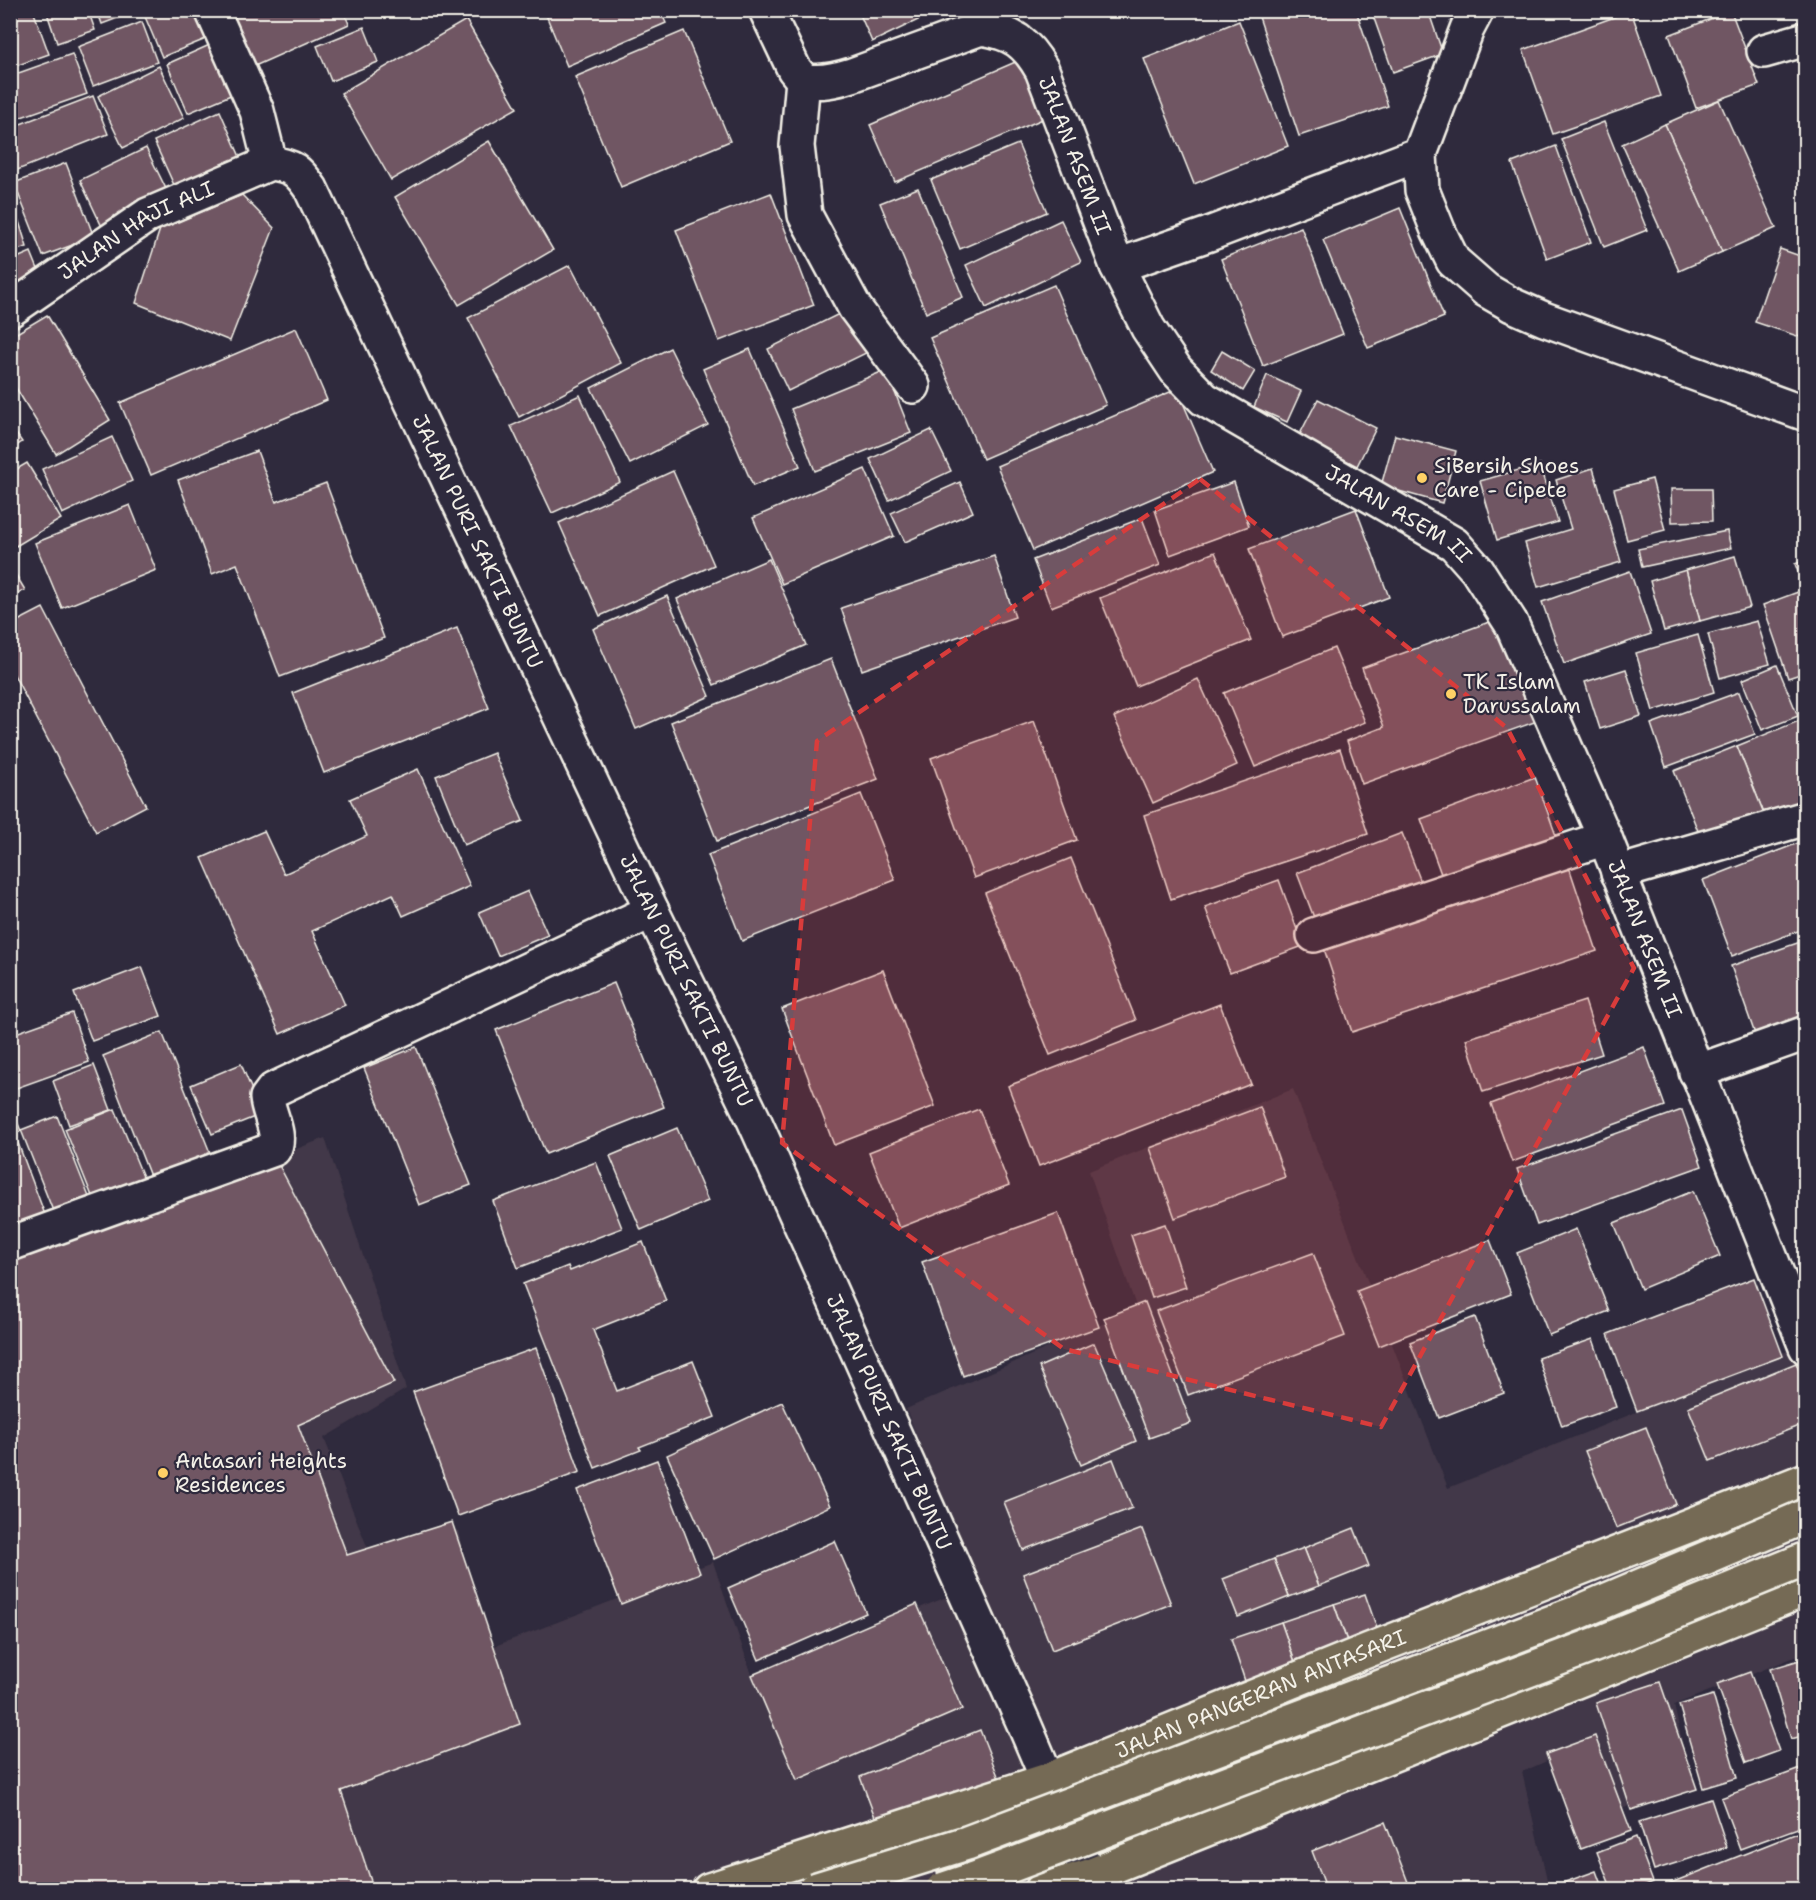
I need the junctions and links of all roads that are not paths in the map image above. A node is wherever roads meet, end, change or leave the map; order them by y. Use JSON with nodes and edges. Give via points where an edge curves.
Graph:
{"nodes":[{"id":1,"x":212,"y":10,"type":"edge"},
{"id":2,"x":766,"y":10,"type":"edge"},
{"id":3,"x":1477,"y":10,"type":"edge"},
{"id":4,"x":1806,"y":39,"type":"edge"},
{"id":5,"x":1764,"y":51,"type":"dead end"},
{"id":6,"x":802,"y":80,"type":"junction"},
{"id":7,"x":1420,"y":154,"type":"junction"},
{"id":8,"x":270,"y":163,"type":"junction"},
{"id":9,"x":1117,"y":266,"type":"junction"},
{"id":10,"x":10,"y":310,"type":"edge"},
{"id":11,"x":913,"y":386,"type":"dead end"},
{"id":12,"x":1806,"y":414,"type":"edge"},
{"id":13,"x":1806,"y":818,"type":"edge"},
{"id":14,"x":1605,"y":838,"type":"junction"},
{"id":15,"x":1618,"y":873,"type":"junction"},
{"id":16,"x":652,"y":911,"type":"junction"},
{"id":17,"x":1314,"y":935,"type":"dead end"},
{"id":18,"x":1806,"y":1033,"type":"edge"},
{"id":19,"x":1696,"y":1072,"type":"junction"},
{"id":20,"x":10,"y":1244,"type":"edge"},
{"id":21,"x":1806,"y":1347,"type":"edge"},
{"id":22,"x":1806,"y":1480,"type":"edge"},
{"id":23,"x":1806,"y":1516,"type":"edge"},
{"id":24,"x":1806,"y":1559,"type":"edge"},
{"id":25,"x":1806,"y":1589,"type":"edge"},
{"id":26,"x":1048,"y":1780,"type":"junction"},
{"id":27,"x":1091,"y":1883,"type":"edge"},
{"id":28,"x":710,"y":1890,"type":"edge"},
{"id":29,"x":814,"y":1890,"type":"edge"},
{"id":30,"x":942,"y":1890,"type":"edge"},
{"id":31,"x":1042,"y":1890,"type":"edge"}],
"edges":[{"from":1,"to":8,"type":"street","via":[[257,111]]},
{"from":2,"to":6,"type":"street"},
{"from":3,"to":7,"type":"street"},
{"from":4,"to":5,"type":"street"},
{"from":6,"to":9,"type":"street","name":"JALAN ASEM II","via":[[841,79],[981,28],[1000,31],[1027,46],[1042,70]]},
{"from":6,"to":11,"type":"street","via":[[797,146],[805,215],[855,308]]},
{"from":7,"to":9,"type":"street"},
{"from":7,"to":12,"type":"street","via":[[1422,190],[1453,261],[1486,290],[1544,319]]},
{"from":8,"to":10,"type":"street","name":"JALAN HAJI ALI","via":[[148,215]]},
{"from":8,"to":16,"type":"street","name":"JALAN PURI SAKTI BUNTU","via":[[300,172],[311,189]]},
{"from":9,"to":14,"type":"street","name":"JALAN ASEM II","via":[[1148,328],[1176,370],[1204,399],[1454,544],[1478,570],[1511,623]]},
{"from":13,"to":15,"type":"street"},
{"from":14,"to":15,"type":"street","name":"JALAN ASEM II"},
{"from":14,"to":17,"type":"street"},
{"from":15,"to":19,"type":"street","name":"JALAN ASEM II"},
{"from":16,"to":20,"type":"street","via":[[273,1090],[267,1098],[277,1137],[274,1149]]},
{"from":16,"to":26,"type":"street","name":"JALAN PURI SAKTI BUNTU","via":[[754,1120]]},
{"from":18,"to":19,"type":"street"},
{"from":19,"to":21,"type":"street","name":"JALAN ASEM II"},
{"from":22,"to":26,"type":"main road","name":"JALAN PANGERAN ANTASARI"},
{"from":23,"to":29,"type":"main road","bridge":true,"via":[[1579,1612],[1034,1818]]},
{"from":24,"to":30,"type":"main road","bridge":true,"via":[[1597,1644]]},
{"from":25,"to":27,"type":"main road"},
{"from":26,"to":27,"type":"street","name":"JALAN PURI SAKTI BUNTU"},
{"from":26,"to":28,"type":"main road","name":"JALAN PANGERAN ANTASARI"},
{"from":27,"to":31,"type":"main road"}]}
